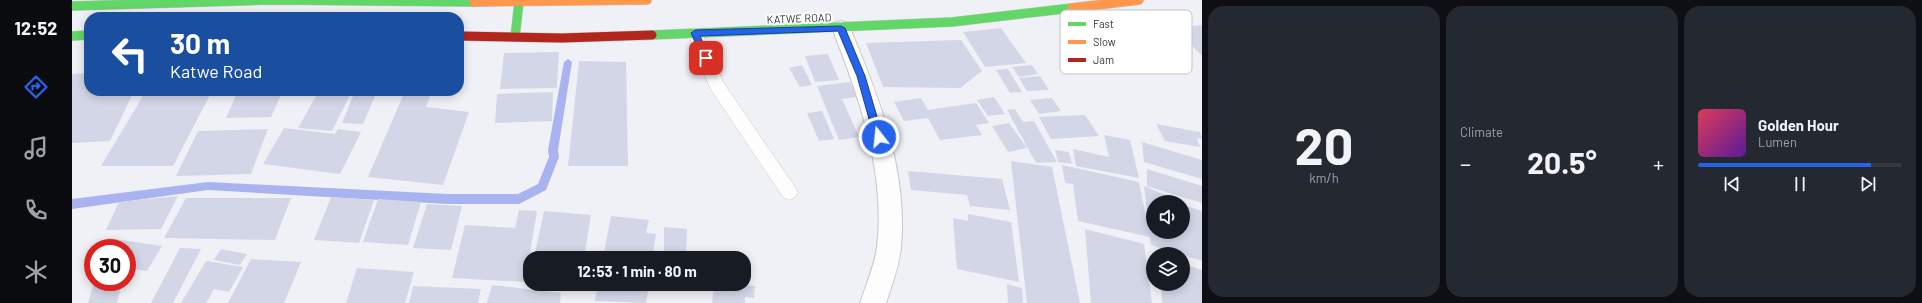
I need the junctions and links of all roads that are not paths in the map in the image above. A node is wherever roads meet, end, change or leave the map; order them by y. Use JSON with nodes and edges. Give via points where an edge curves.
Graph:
{"nodes":[{"id":1,"x":646,"y":0,"type":"edge"},
{"id":2,"x":1139,"y":0,"type":"edge"},
{"id":3,"x":519,"y":2,"type":"junction"},
{"id":4,"x":72,"y":6,"type":"edge"},
{"id":5,"x":841,"y":28,"type":"junction"},
{"id":6,"x":695,"y":33,"type":"junction"},
{"id":7,"x":84,"y":35,"type":"edge"},
{"id":8,"x":72,"y":36,"type":"edge"},
{"id":9,"x":464,"y":36,"type":"edge"},
{"id":10,"x":514,"y":37,"type":"junction"},
{"id":11,"x":789,"y":192,"type":"dead end"},
{"id":12,"x":873,"y":303,"type":"edge"}],
"edges":[{"from":1,"to":3,"type":"main road"},
{"from":2,"to":5,"type":"main road","name":"KATWE ROAD","via":[[952,22]]},
{"from":3,"to":4,"type":"main road","via":[[269,0]]},
{"from":3,"to":10,"type":"main road"},
{"from":5,"to":6,"type":"main road","name":"KATWE ROAD"},
{"from":5,"to":12,"type":"street","via":[[861,76],[879,137],[890,198],[889,248]]},
{"from":6,"to":10,"type":"main road","name":"KATWE ROAD","via":[[562,38]]},
{"from":6,"to":11,"type":"lane","via":[[716,84]]},
{"from":7,"to":8,"type":"main road"},
{"from":9,"to":10,"type":"main road","name":"KATWE ROAD"}]}
